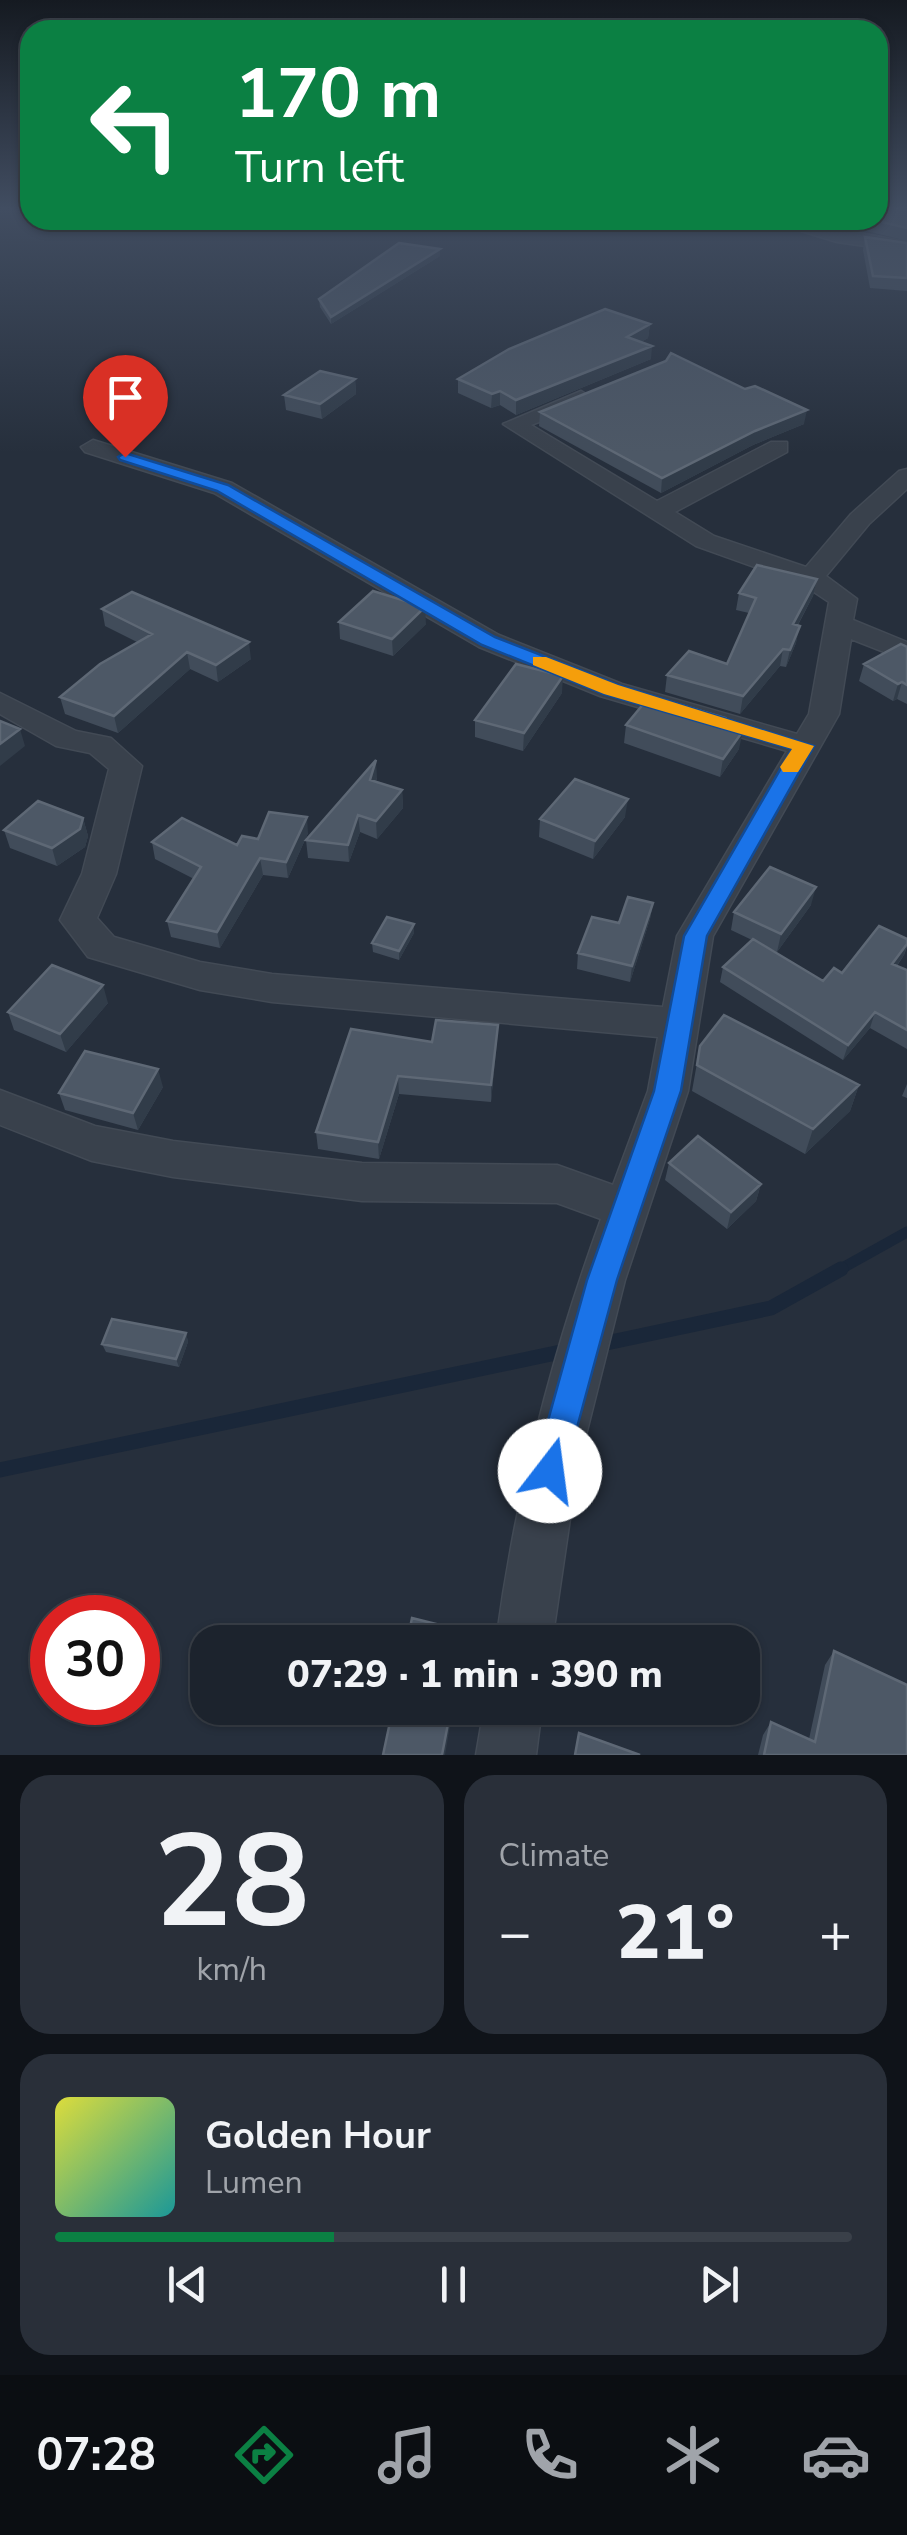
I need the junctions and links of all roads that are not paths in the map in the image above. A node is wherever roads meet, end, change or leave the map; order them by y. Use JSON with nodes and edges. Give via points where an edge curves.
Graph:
{"nodes":[{"id":1,"x":598,"y":392,"type":"edge"},
{"id":2,"x":93,"y":447,"type":"dead end"},
{"id":3,"x":779,"y":447,"type":"dead end"},
{"id":4,"x":907,"y":476,"type":"edge"},
{"id":5,"x":659,"y":510,"type":"junction"},
{"id":6,"x":812,"y":578,"type":"junction"},
{"id":7,"x":841,"y":625,"type":"junction"},
{"id":8,"x":907,"y":652,"type":"edge"},
{"id":9,"x":0,"y":702,"type":"edge"},
{"id":10,"x":804,"y":746,"type":"junction"},
{"id":11,"x":676,"y":1023,"type":"junction"},
{"id":12,"x":0,"y":1107,"type":"edge"},
{"id":13,"x":627,"y":1209,"type":"junction"},
{"id":14,"x":527,"y":1625,"type":"edge"},
{"id":15,"x":510,"y":1725,"type":"edge"},
{"id":16,"x":506,"y":1755,"type":"edge"}],
"edges":[{"from":1,"to":5,"type":"street","via":[[514,424]]},
{"from":2,"to":10,"type":"street","via":[[222,488],[489,641],[611,690]]},
{"from":3,"to":5,"type":"street"},
{"from":4,"to":6,"type":"street","via":[[860,518]]},
{"from":5,"to":6,"type":"street","via":[[706,542]]},
{"from":6,"to":7,"type":"street","via":[[843,599]]},
{"from":7,"to":8,"type":"street"},
{"from":7,"to":10,"type":"street","via":[[824,714]]},
{"from":9,"to":11,"type":"street","via":[[67,739],[100,745],[126,766],[99,874],[78,920],[101,947],[200,976],[272,988]]},
{"from":10,"to":11,"type":"street","via":[[696,936]]},
{"from":11,"to":13,"type":"street","via":[[668,1091]]},
{"from":12,"to":13,"type":"street","via":[[92,1143],[173,1159],[362,1182],[557,1184]]},
{"from":13,"to":14,"type":"street","via":[[550,1471]]},
{"from":15,"to":16,"type":"street"}]}
